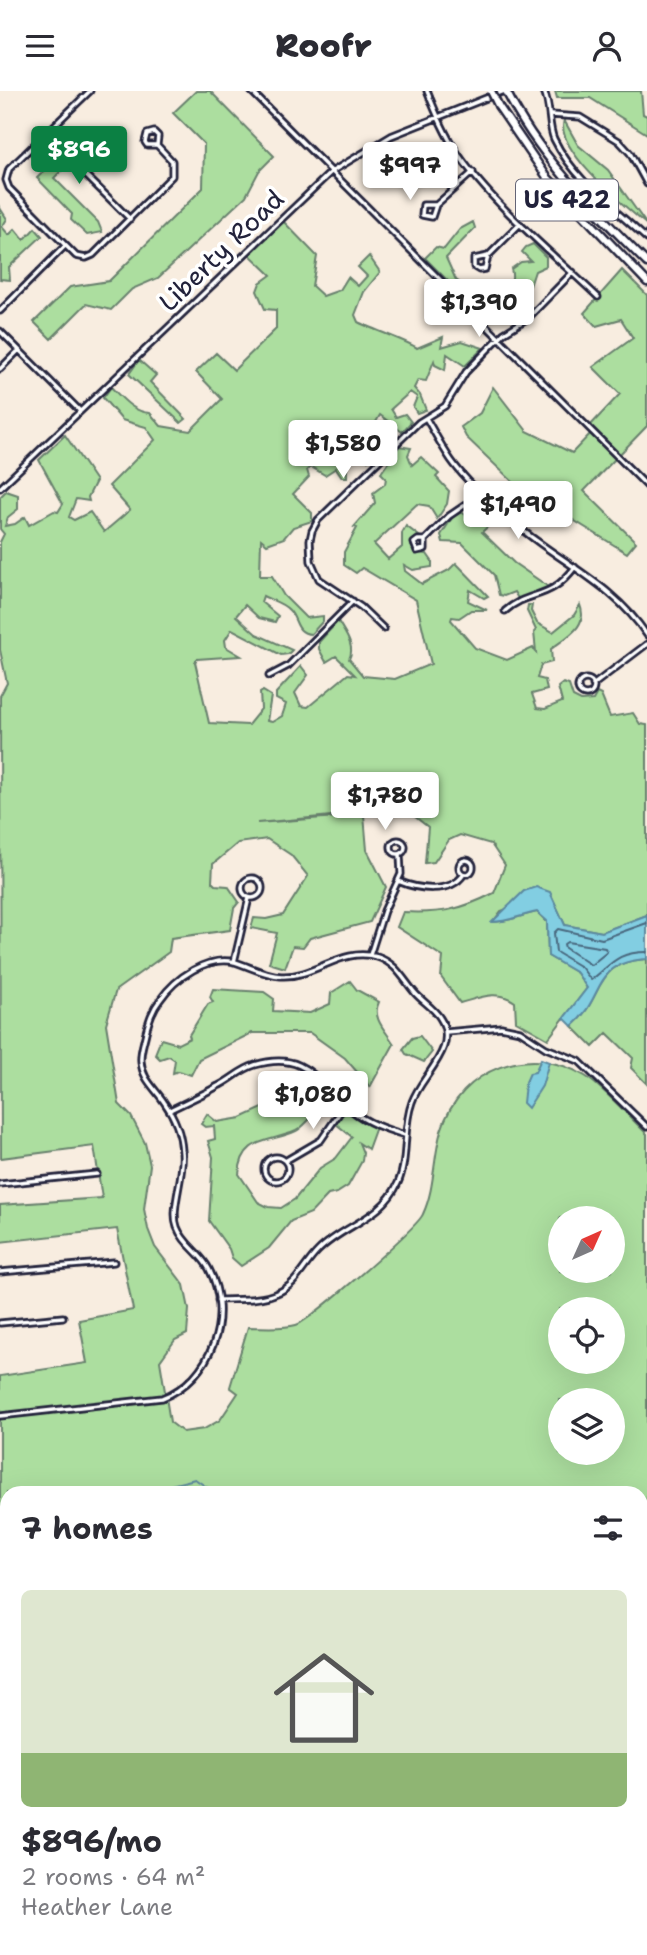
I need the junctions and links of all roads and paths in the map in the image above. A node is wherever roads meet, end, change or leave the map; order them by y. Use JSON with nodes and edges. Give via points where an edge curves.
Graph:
{"nodes":[{"id":1,"x":90,"y":91,"type":"edge"},
{"id":2,"x":251,"y":91,"type":"edge"},
{"id":3,"x":427,"y":91,"type":"edge"},
{"id":4,"x":491,"y":91,"type":"edge"},
{"id":5,"x":505,"y":91,"type":"edge"},
{"id":6,"x":544,"y":91,"type":"edge"},
{"id":7,"x":551,"y":115,"type":"junction"},
{"id":8,"x":437,"y":117,"type":"junction"},
{"id":9,"x":46,"y":135,"type":"junction"},
{"id":10,"x":157,"y":145,"type":"junction"},
{"id":11,"x":331,"y":172,"type":"junction"},
{"id":12,"x":473,"y":172,"type":"junction"},
{"id":13,"x":647,"y":184,"type":"edge"},
{"id":14,"x":436,"y":205,"type":"junction"},
{"id":15,"x":130,"y":219,"type":"junction"},
{"id":16,"x":520,"y":223,"type":"junction"},
{"id":17,"x":647,"y":239,"type":"edge"},
{"id":18,"x":65,"y":246,"type":"junction"},
{"id":19,"x":488,"y":256,"type":"junction"},
{"id":20,"x":647,"y":263,"type":"edge"},
{"id":21,"x":573,"y":272,"type":"junction"},
{"id":22,"x":647,"y":282,"type":"edge"},
{"id":23,"x":598,"y":297,"type":"dead end"},
{"id":24,"x":0,"y":311,"type":"edge"},
{"id":25,"x":0,"y":331,"type":"edge"},
{"id":26,"x":498,"y":340,"type":"junction"},
{"id":27,"x":19,"y":350,"type":"junction"},
{"id":28,"x":0,"y":369,"type":"edge"},
{"id":29,"x":80,"y":411,"type":"junction"},
{"id":30,"x":426,"y":418,"type":"junction"},
{"id":31,"x":647,"y":486,"type":"edge"},
{"id":32,"x":0,"y":488,"type":"edge"},
{"id":33,"x":483,"y":493,"type":"junction"},
{"id":34,"x":425,"y":540,"type":"dead end"},
{"id":35,"x":575,"y":567,"type":"junction"},
{"id":36,"x":353,"y":601,"type":"junction"},
{"id":37,"x":505,"y":611,"type":"dead end"},
{"id":38,"x":384,"y":629,"type":"dead end"},
{"id":39,"x":647,"y":635,"type":"edge"},
{"id":40,"x":647,"y":644,"type":"edge"},
{"id":41,"x":269,"y":676,"type":"dead end"},
{"id":42,"x":593,"y":685,"type":"junction"},
{"id":43,"x":400,"y":854,"type":"junction"},
{"id":44,"x":464,"y":874,"type":"junction"},
{"id":45,"x":398,"y":881,"type":"junction"},
{"id":46,"x":249,"y":898,"type":"junction"},
{"id":47,"x":370,"y":955,"type":"junction"},
{"id":48,"x":233,"y":962,"type":"junction"},
{"id":49,"x":446,"y":1032,"type":"junction"},
{"id":50,"x":345,"y":1105,"type":"junction"},
{"id":51,"x":170,"y":1110,"type":"junction"},
{"id":52,"x":647,"y":1127,"type":"edge"},
{"id":53,"x":405,"y":1135,"type":"junction"},
{"id":54,"x":285,"y":1161,"type":"junction"},
{"id":55,"x":97,"y":1174,"type":"dead end"},
{"id":56,"x":0,"y":1184,"type":"edge"},
{"id":57,"x":114,"y":1262,"type":"dead end"},
{"id":58,"x":0,"y":1272,"type":"edge"},
{"id":59,"x":218,"y":1300,"type":"junction"},
{"id":60,"x":63,"y":1317,"type":"dead end"},
{"id":61,"x":0,"y":1323,"type":"edge"},
{"id":62,"x":0,"y":1416,"type":"edge"}],
"edges":[{"from":1,"to":9,"type":"street"},
{"from":2,"to":11,"type":"street"},
{"from":3,"to":8,"type":"street"},
{"from":4,"to":22,"type":"highway","number":"US 422","bridge":true,"via":[[547,177]]},
{"from":5,"to":8,"type":"street","name":"Liberty Road"},
{"from":5,"to":20,"type":"highway","number":"US 422","via":[[560,174]]},
{"from":6,"to":7,"type":"street"},
{"from":7,"to":13,"type":"street","via":[[580,117],[619,141]]},
{"from":7,"to":17,"type":"street","via":[[554,138],[570,163]]},
{"from":8,"to":11,"type":"street","name":"Liberty Road","via":[[382,140]]},
{"from":8,"to":12,"type":"street"},
{"from":9,"to":15,"type":"street"},
{"from":9,"to":18,"type":"street","via":[[9,169],[6,180]]},
{"from":10,"to":10,"type":"street","via":[[147,145],[147,134],[158,136]]},
{"from":10,"to":15,"type":"street","via":[[172,162],[172,176]]},
{"from":11,"to":26,"type":"street"},
{"from":11,"to":29,"type":"street","name":"Liberty Road"},
{"from":12,"to":14,"type":"street"},
{"from":12,"to":16,"type":"street"},
{"from":14,"to":14,"type":"street","via":[[423,205],[422,215],[432,217]]},
{"from":15,"to":18,"type":"street","via":[[86,258]]},
{"from":16,"to":19,"type":"street"},
{"from":16,"to":21,"type":"street"},
{"from":18,"to":24,"type":"street"},
{"from":19,"to":19,"type":"street","via":[[474,259],[474,267],[485,269]]},
{"from":21,"to":23,"type":"street"},
{"from":21,"to":26,"type":"street"},
{"from":25,"to":27,"type":"street"},
{"from":26,"to":30,"type":"street","via":[[466,372],[450,401]]},
{"from":26,"to":31,"type":"street"},
{"from":27,"to":28,"type":"street"},
{"from":27,"to":29,"type":"street"},
{"from":29,"to":32,"type":"street","name":"Liberty Road"},
{"from":30,"to":33,"type":"street","via":[[454,464]]},
{"from":30,"to":36,"type":"street","via":[[318,520],[312,531],[311,561],[319,579]]},
{"from":33,"to":34,"type":"street","via":[[449,516]]},
{"from":33,"to":35,"type":"street","via":[[532,537]]},
{"from":35,"to":37,"type":"street","via":[[553,590],[519,600]]},
{"from":35,"to":39,"type":"street","via":[[610,592]]},
{"from":36,"to":38,"type":"street"},
{"from":36,"to":41,"type":"street","via":[[288,666]]},
{"from":40,"to":42,"type":"street"},
{"from":42,"to":42,"type":"street","via":[[584,679],[578,689],[587,695]]},
{"from":43,"to":43,"type":"street","via":[[405,844],[394,840],[391,851]]},
{"from":43,"to":45,"type":"street"},
{"from":44,"to":44,"type":"street","via":[[473,869],[464,860],[459,865]]},
{"from":44,"to":45,"type":"street","via":[[439,887]]},
{"from":45,"to":47,"type":"street"},
{"from":46,"to":46,"type":"street","via":[[259,896],[262,890],[262,883],[254,877],[242,884]]},
{"from":46,"to":48,"type":"street"},
{"from":47,"to":48,"type":"street","via":[[346,955],[317,970],[291,976]]},
{"from":47,"to":49,"type":"street","via":[[398,970],[438,1014]]},
{"from":48,"to":51,"type":"street","via":[[197,968],[170,988],[152,1012],[141,1063],[146,1079]]},
{"from":49,"to":52,"type":"street","via":[[501,1027],[520,1031],[545,1048],[579,1061]]},
{"from":49,"to":53,"type":"street","via":[[441,1054],[414,1096]]},
{"from":50,"to":51,"type":"street","via":[[311,1071],[273,1062],[247,1068]]},
{"from":50,"to":53,"type":"street","via":[[377,1126]]},
{"from":50,"to":54,"type":"street","via":[[321,1140]]},
{"from":51,"to":59,"type":"street","via":[[183,1156],[176,1223],[180,1235],[210,1270]]},
{"from":53,"to":59,"type":"street","via":[[400,1177],[378,1210],[330,1239],[280,1292]]},
{"from":54,"to":54,"type":"street","via":[[278,1157],[267,1161],[268,1178],[285,1178]]},
{"from":55,"to":56,"type":"street"},
{"from":57,"to":58,"type":"street"},
{"from":59,"to":62,"type":"street","via":[[216,1337],[208,1358],[194,1378],[176,1392],[150,1401]]},
{"from":60,"to":61,"type":"street"}]}
